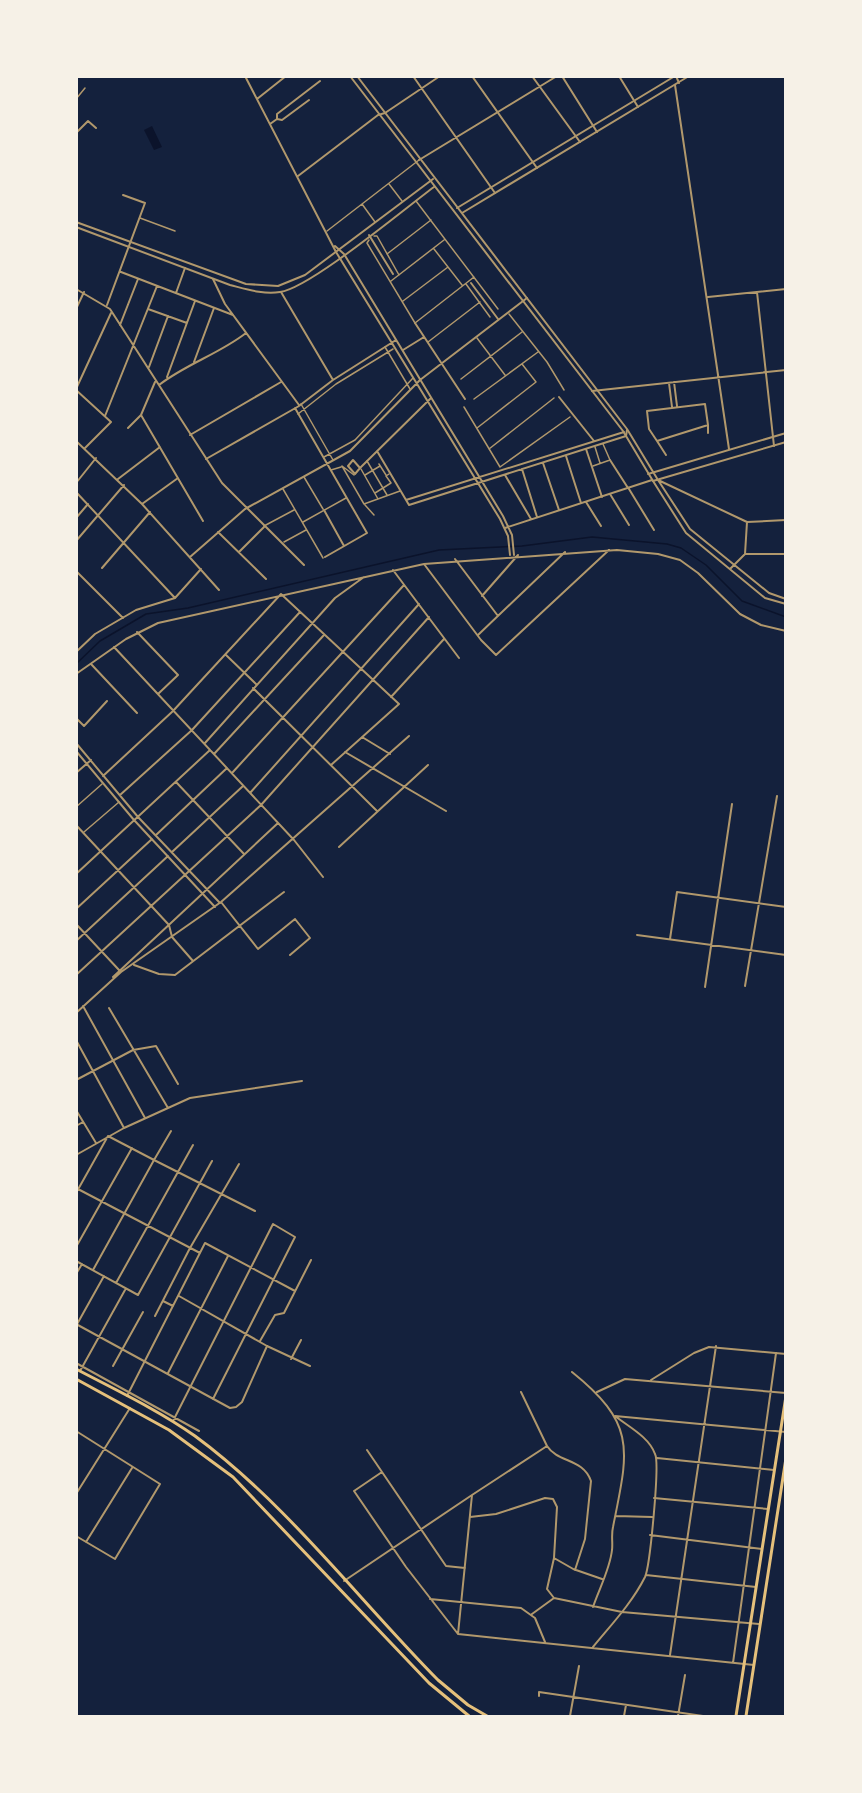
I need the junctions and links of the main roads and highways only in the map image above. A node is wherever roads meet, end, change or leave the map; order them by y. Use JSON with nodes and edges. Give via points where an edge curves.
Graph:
{"nodes":[{"id":1,"x":78,"y":1370,"type":"edge"},
{"id":2,"x":76,"y":1379,"type":"edge"},
{"id":3,"x":786,"y":1394,"type":"edge"},
{"id":4,"x":786,"y":1458,"type":"edge"},
{"id":5,"x":469,"y":1716,"type":"edge"},
{"id":6,"x":487,"y":1716,"type":"edge"},
{"id":7,"x":736,"y":1716,"type":"edge"},
{"id":8,"x":746,"y":1716,"type":"edge"}],
"edges":[{"from":1,"to":6,"type":"main road","via":[[173,1421],[256,1487],[438,1680]]},
{"from":2,"to":5,"type":"main road","via":[[188,1442],[233,1478],[429,1683]]},
{"from":3,"to":7,"type":"main road"},
{"from":4,"to":8,"type":"main road"}]}
